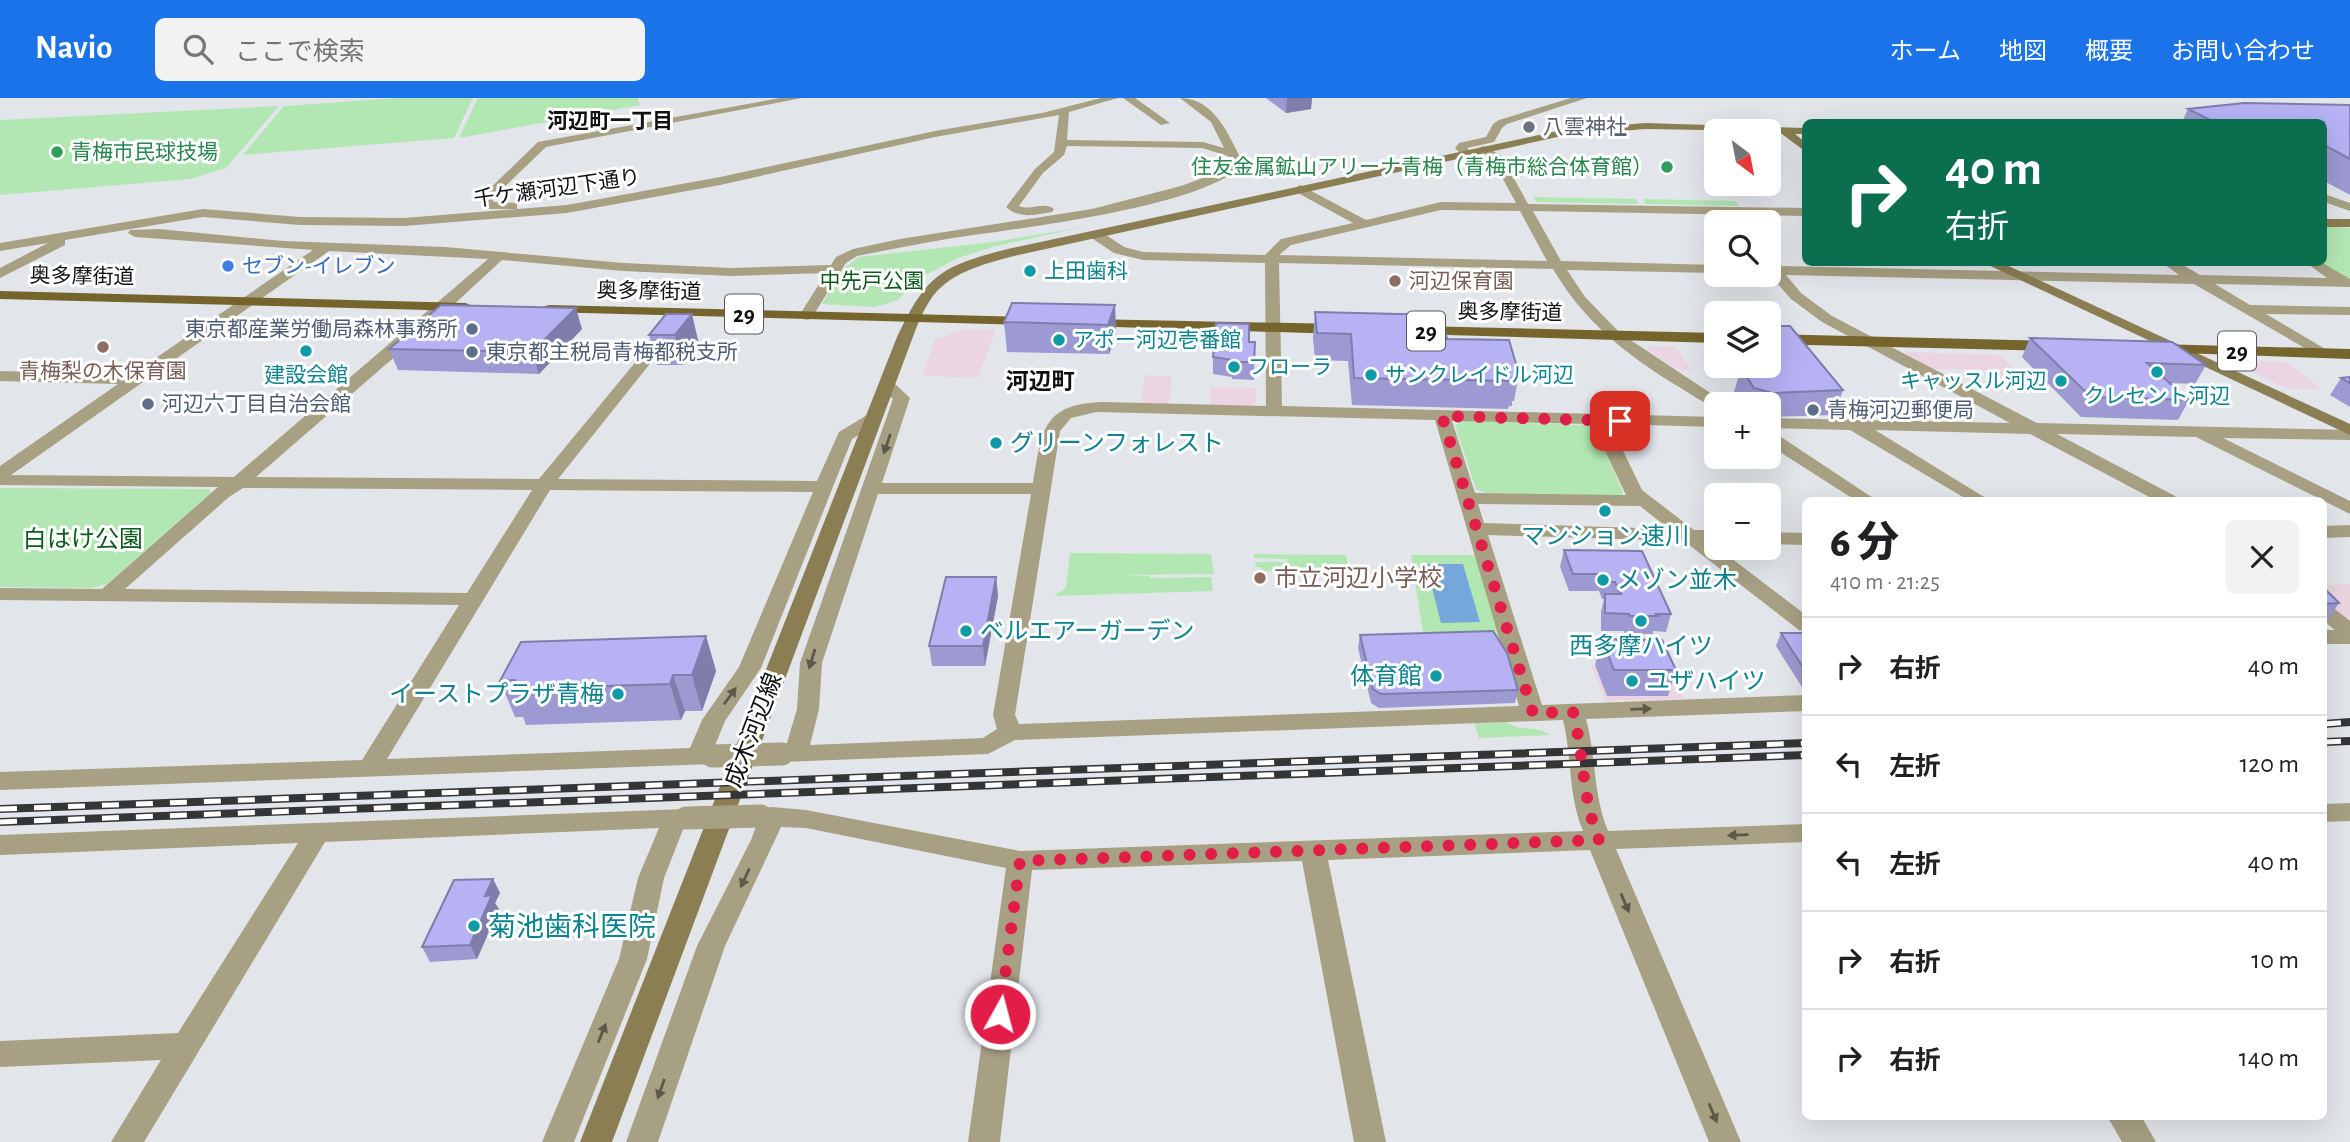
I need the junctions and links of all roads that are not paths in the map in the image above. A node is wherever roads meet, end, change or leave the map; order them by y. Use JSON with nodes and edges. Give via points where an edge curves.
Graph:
{"nodes":[{"id":1,"x":797,"y":98,"type":"edge"},
{"id":2,"x":1113,"y":98,"type":"edge"},
{"id":3,"x":1128,"y":98,"type":"edge"},
{"id":4,"x":1185,"y":98,"type":"edge"},
{"id":5,"x":1582,"y":98,"type":"edge"},
{"id":6,"x":1061,"y":105,"type":"edge"},
{"id":7,"x":1165,"y":123,"type":"dead end"},
{"id":8,"x":1784,"y":130,"type":"junction"},
{"id":9,"x":1802,"y":131,"type":"edge"},
{"id":10,"x":1062,"y":142,"type":"junction"},
{"id":11,"x":1802,"y":146,"type":"edge"},
{"id":12,"x":1483,"y":149,"type":"junction"},
{"id":13,"x":1230,"y":153,"type":"junction"},
{"id":14,"x":1466,"y":153,"type":"junction"},
{"id":15,"x":1300,"y":189,"type":"junction"},
{"id":16,"x":2327,"y":199,"type":"edge"},
{"id":17,"x":1135,"y":202,"type":"junction"},
{"id":18,"x":1524,"y":206,"type":"junction"},
{"id":19,"x":2350,"y":207,"type":"edge"},
{"id":20,"x":567,"y":209,"type":"junction"},
{"id":21,"x":1730,"y":210,"type":"edge"},
{"id":22,"x":1781,"y":211,"type":"edge"},
{"id":23,"x":1802,"y":212,"type":"edge"},
{"id":24,"x":1363,"y":223,"type":"junction"},
{"id":25,"x":2327,"y":223,"type":"edge"},
{"id":26,"x":2349,"y":224,"type":"edge"},
{"id":27,"x":1095,"y":234,"type":"junction"},
{"id":28,"x":63,"y":238,"type":"junction"},
{"id":29,"x":0,"y":247,"type":"edge"},
{"id":30,"x":326,"y":247,"type":"junction"},
{"id":31,"x":499,"y":256,"type":"junction"},
{"id":32,"x":1272,"y":259,"type":"junction"},
{"id":33,"x":1559,"y":265,"type":"junction"},
{"id":34,"x":1996,"y":266,"type":"edge"},
{"id":35,"x":2174,"y":266,"type":"edge"},
{"id":36,"x":2318,"y":266,"type":"edge"},
{"id":37,"x":1781,"y":267,"type":"edge"},
{"id":38,"x":835,"y":269,"type":"junction"},
{"id":39,"x":1704,"y":269,"type":"edge"},
{"id":40,"x":0,"y":274,"type":"edge"},
{"id":41,"x":2016,"y":276,"type":"junction"},
{"id":42,"x":1781,"y":278,"type":"edge"},
{"id":43,"x":2198,"y":279,"type":"junction"},
{"id":44,"x":2346,"y":283,"type":"edge"},
{"id":45,"x":0,"y":295,"type":"edge"},
{"id":46,"x":248,"y":302,"type":"junction"},
{"id":47,"x":443,"y":306,"type":"junction"},
{"id":48,"x":485,"y":307,"type":"edge"},
{"id":49,"x":540,"y":309,"type":"edge"},
{"id":50,"x":2247,"y":309,"type":"junction"},
{"id":51,"x":2350,"y":311,"type":"edge"},
{"id":52,"x":683,"y":313,"type":"junction"},
{"id":53,"x":806,"y":316,"type":"junction"},
{"id":54,"x":914,"y":318,"type":"junction"},
{"id":55,"x":1273,"y":327,"type":"junction"},
{"id":56,"x":1355,"y":329,"type":"edge"},
{"id":57,"x":1396,"y":330,"type":"edge"},
{"id":58,"x":1614,"y":336,"type":"junction"},
{"id":59,"x":1704,"y":338,"type":"edge"},
{"id":60,"x":1781,"y":340,"type":"edge"},
{"id":61,"x":1870,"y":342,"type":"junction"},
{"id":62,"x":2069,"y":347,"type":"edge"},
{"id":63,"x":2136,"y":348,"type":"edge"},
{"id":64,"x":2175,"y":349,"type":"junction"},
{"id":65,"x":2322,"y":353,"type":"junction"},
{"id":66,"x":2350,"y":354,"type":"edge"},
{"id":67,"x":0,"y":376,"type":"edge"},
{"id":68,"x":134,"y":380,"type":"junction"},
{"id":69,"x":887,"y":385,"type":"junction"},
{"id":70,"x":1704,"y":394,"type":"edge"},
{"id":71,"x":1273,"y":412,"type":"junction"},
{"id":72,"x":1442,"y":416,"type":"junction"},
{"id":73,"x":873,"y":419,"type":"junction"},
{"id":74,"x":1598,"y":420,"type":"junction"},
{"id":75,"x":1704,"y":422,"type":"edge"},
{"id":76,"x":1781,"y":423,"type":"edge"},
{"id":77,"x":1852,"y":424,"type":"junction"},
{"id":78,"x":2029,"y":427,"type":"junction"},
{"id":79,"x":2197,"y":431,"type":"junction"},
{"id":80,"x":2350,"y":433,"type":"edge"},
{"id":81,"x":1781,"y":445,"type":"edge"},
{"id":82,"x":0,"y":474,"type":"edge"},
{"id":83,"x":0,"y":480,"type":"edge"},
{"id":84,"x":239,"y":482,"type":"junction"},
{"id":85,"x":544,"y":485,"type":"junction"},
{"id":86,"x":824,"y":487,"type":"junction"},
{"id":87,"x":872,"y":488,"type":"junction"},
{"id":88,"x":1041,"y":489,"type":"junction"},
{"id":89,"x":1862,"y":497,"type":"edge"},
{"id":90,"x":1975,"y":497,"type":"edge"},
{"id":91,"x":2162,"y":497,"type":"edge"},
{"id":92,"x":1468,"y":498,"type":"junction"},
{"id":93,"x":1644,"y":501,"type":"junction"},
{"id":94,"x":2350,"y":508,"type":"edge"},
{"id":95,"x":1477,"y":529,"type":"junction"},
{"id":96,"x":2350,"y":531,"type":"edge"},
{"id":97,"x":2327,"y":532,"type":"edge"},
{"id":98,"x":1689,"y":536,"type":"junction"},
{"id":99,"x":1704,"y":536,"type":"edge"},
{"id":100,"x":1781,"y":538,"type":"edge"},
{"id":101,"x":1802,"y":539,"type":"edge"},
{"id":102,"x":0,"y":594,"type":"edge"},
{"id":103,"x":108,"y":594,"type":"junction"},
{"id":104,"x":472,"y":599,"type":"junction"},
{"id":105,"x":2327,"y":613,"type":"edge"},
{"id":106,"x":1802,"y":622,"type":"edge"},
{"id":107,"x":2350,"y":634,"type":"edge"},
{"id":108,"x":2327,"y":637,"type":"edge"},
{"id":109,"x":1802,"y":703,"type":"edge"},
{"id":110,"x":1573,"y":712,"type":"junction"},
{"id":111,"x":1533,"y":713,"type":"junction"},
{"id":112,"x":1010,"y":732,"type":"junction"},
{"id":113,"x":788,"y":754,"type":"junction"},
{"id":114,"x":706,"y":756,"type":"junction"},
{"id":115,"x":369,"y":768,"type":"junction"},
{"id":116,"x":0,"y":781,"type":"edge"},
{"id":117,"x":2350,"y":812,"type":"edge"},
{"id":118,"x":2327,"y":813,"type":"edge"},
{"id":119,"x":766,"y":816,"type":"junction"},
{"id":120,"x":680,"y":819,"type":"junction"},
{"id":121,"x":318,"y":832,"type":"junction"},
{"id":122,"x":1802,"y":833,"type":"edge"},
{"id":123,"x":1599,"y":840,"type":"junction"},
{"id":124,"x":0,"y":845,"type":"edge"},
{"id":125,"x":1313,"y":851,"type":"junction"},
{"id":126,"x":1020,"y":861,"type":"junction"},
{"id":127,"x":186,"y":1046,"type":"junction"},
{"id":128,"x":0,"y":1054,"type":"edge"},
{"id":129,"x":2125,"y":1120,"type":"edge"},
{"id":130,"x":127,"y":1142,"type":"edge"},
{"id":131,"x":558,"y":1142,"type":"edge"},
{"id":132,"x":596,"y":1142,"type":"edge"},
{"id":133,"x":642,"y":1142,"type":"edge"},
{"id":134,"x":984,"y":1142,"type":"edge"},
{"id":135,"x":1370,"y":1142,"type":"edge"},
{"id":136,"x":1725,"y":1142,"type":"edge"},
{"id":137,"x":2140,"y":1142,"type":"edge"}],
"edges":[{"from":1,"to":20,"type":"street","via":[[542,144],[485,199],[491,206]]},
{"from":2,"to":6,"type":"street","name":"千ケ瀬河辺下通り"},
{"from":3,"to":7,"type":"street"},
{"from":4,"to":13,"type":"street","via":[[1216,120]]},
{"from":5,"to":14,"type":"street","via":[[1503,122],[1490,140],[1463,145]]},
{"from":6,"to":10,"type":"street","via":[[1065,115]]},
{"from":6,"to":20,"type":"street","name":"千ケ瀬河辺下通り","via":[[720,181]]},
{"from":8,"to":9,"type":"street","name":"成木河辺線"},
{"from":8,"to":11,"type":"street"},
{"from":8,"to":12,"type":"street","name":"成木河辺線","via":[[1622,127]]},
{"from":10,"to":13,"type":"street","via":[[1203,145]]},
{"from":10,"to":17,"type":"street","via":[[1060,153],[1039,171],[1012,207],[1024,212]]},
{"from":12,"to":14,"type":"street","name":"成木河辺線"},
{"from":12,"to":18,"type":"street","via":[[1497,157]]},
{"from":13,"to":17,"type":"street","via":[[1237,163],[1231,171]]},
{"from":14,"to":15,"type":"street","name":"成木河辺線"},
{"from":15,"to":24,"type":"street"},
{"from":15,"to":27,"type":"street","name":"成木河辺線"},
{"from":16,"to":19,"type":"street"},
{"from":17,"to":38,"type":"street","via":[[862,251],[845,256]]},
{"from":18,"to":21,"type":"street"},
{"from":18,"to":24,"type":"street","via":[[1441,206]]},
{"from":18,"to":33,"type":"street"},
{"from":20,"to":28,"type":"street","name":"千ケ瀬河辺下通り","via":[[390,222],[204,213]]},
{"from":22,"to":23,"type":"street"},
{"from":24,"to":32,"type":"street","via":[[1286,242],[1275,249]]},
{"from":25,"to":26,"type":"street"},
{"from":27,"to":32,"type":"street","via":[[1119,250],[1143,256]]},
{"from":27,"to":54,"type":"street","name":"成木河辺線","via":[[970,265],[930,290]]},
{"from":28,"to":29,"type":"street","name":"千ケ瀬河辺下通り"},
{"from":28,"to":30,"type":"street","via":[[159,233]]},
{"from":28,"to":40,"type":"street"},
{"from":30,"to":31,"type":"street"},
{"from":30,"to":46,"type":"street"},
{"from":31,"to":38,"type":"street","via":[[732,272]]},
{"from":31,"to":47,"type":"street"},
{"from":32,"to":33,"type":"street"},
{"from":32,"to":55,"type":"street"},
{"from":33,"to":39,"type":"street"},
{"from":33,"to":58,"type":"street","via":[[1578,299]]},
{"from":34,"to":41,"type":"street"},
{"from":35,"to":43,"type":"street"},
{"from":36,"to":44,"type":"street"},
{"from":37,"to":41,"type":"street"},
{"from":38,"to":53,"type":"street"},
{"from":41,"to":43,"type":"street"},
{"from":41,"to":64,"type":"street"},
{"from":42,"to":61,"type":"street","via":[[1806,306]]},
{"from":43,"to":44,"type":"street"},
{"from":43,"to":50,"type":"street"},
{"from":45,"to":46,"type":"main road","name":"奥多摩街道"},
{"from":46,"to":47,"type":"main road","name":"奥多摩街道"},
{"from":46,"to":68,"type":"street"},
{"from":47,"to":48,"type":"main road","name":"奥多摩街道"},
{"from":47,"to":84,"type":"street"},
{"from":49,"to":52,"type":"main road","name":"奥多摩街道","number":"29"},
{"from":50,"to":51,"type":"street"},
{"from":50,"to":65,"type":"street"},
{"from":52,"to":53,"type":"main road","name":"奥多摩街道","number":"29"},
{"from":52,"to":85,"type":"street"},
{"from":53,"to":54,"type":"main road","name":"奥多摩街道","number":"29"},
{"from":54,"to":55,"type":"main road","name":"奥多摩街道","number":"29"},
{"from":54,"to":69,"type":"street","name":"成木河辺線"},
{"from":55,"to":56,"type":"main road","name":"奥多摩街道","number":"29"},
{"from":55,"to":71,"type":"street"},
{"from":57,"to":58,"type":"main road","name":"奥多摩街道","number":"29"},
{"from":58,"to":59,"type":"main road","name":"奥多摩街道","number":"29"},
{"from":58,"to":70,"type":"street"},
{"from":60,"to":61,"type":"main road"},
{"from":61,"to":62,"type":"main road"},
{"from":61,"to":78,"type":"street"},
{"from":63,"to":64,"type":"main road","number":"29"},
{"from":64,"to":65,"type":"main road","number":"29"},
{"from":64,"to":80,"type":"street"},
{"from":65,"to":66,"type":"main road","number":"29"},
{"from":67,"to":68,"type":"street"},
{"from":68,"to":82,"type":"street"},
{"from":69,"to":73,"type":"street","name":"成木河辺線"},
{"from":69,"to":87,"type":"street","one_way":true,"via":[[902,398]]},
{"from":71,"to":72,"type":"street"},
{"from":71,"to":88,"type":"street","via":[[1076,410],[1052,426]]},
{"from":72,"to":74,"type":"street"},
{"from":72,"to":92,"type":"street"},
{"from":73,"to":86,"type":"street","via":[[845,436]]},
{"from":73,"to":132,"type":"street","name":"成木河辺線"},
{"from":74,"to":75,"type":"street"},
{"from":74,"to":93,"type":"street","via":[[1630,488]]},
{"from":76,"to":77,"type":"street"},
{"from":77,"to":78,"type":"street"},
{"from":77,"to":90,"type":"street"},
{"from":78,"to":79,"type":"street"},
{"from":78,"to":91,"type":"street"},
{"from":79,"to":80,"type":"street"},
{"from":79,"to":94,"type":"street"},
{"from":81,"to":89,"type":"street"},
{"from":83,"to":84,"type":"street"},
{"from":84,"to":85,"type":"street"},
{"from":84,"to":103,"type":"street"},
{"from":85,"to":86,"type":"street"},
{"from":85,"to":104,"type":"street"},
{"from":114,"to":86,"type":"street","one_way":true,"via":[[714,720],[750,668]]},
{"from":87,"to":88,"type":"street"},
{"from":87,"to":113,"type":"street","one_way":true,"via":[[810,663],[809,707]]},
{"from":88,"to":112,"type":"street","via":[[1004,715]]},
{"from":92,"to":93,"type":"street"},
{"from":92,"to":95,"type":"street"},
{"from":93,"to":98,"type":"street"},
{"from":95,"to":98,"type":"street"},
{"from":95,"to":111,"type":"street"},
{"from":96,"to":97,"type":"street"},
{"from":98,"to":99,"type":"street"},
{"from":98,"to":106,"type":"street"},
{"from":100,"to":101,"type":"street"},
{"from":102,"to":103,"type":"street"},
{"from":103,"to":104,"type":"street"},
{"from":104,"to":115,"type":"street"},
{"from":105,"to":107,"type":"street"},
{"from":107,"to":108,"type":"street"},
{"from":110,"to":109,"type":"street","one_way":true},
{"from":110,"to":111,"type":"street"},
{"from":110,"to":123,"type":"street","via":[[1581,772]]},
{"from":111,"to":112,"type":"street"},
{"from":112,"to":113,"type":"street","via":[[988,746]]},
{"from":113,"to":114,"type":"street","bridge":true},
{"from":114,"to":115,"type":"street"},
{"from":115,"to":116,"type":"street"},
{"from":117,"to":118,"type":"street"},
{"from":119,"to":120,"type":"street","bridge":true},
{"from":119,"to":126,"type":"street","via":[[806,819]]},
{"from":119,"to":133,"type":"street","one_way":true,"via":[[764,840],[711,946]]},
{"from":120,"to":121,"type":"street"},
{"from":131,"to":120,"type":"street","one_way":true,"via":[[633,958],[651,878]]},
{"from":121,"to":124,"type":"street"},
{"from":121,"to":127,"type":"street"},
{"from":122,"to":123,"type":"street","one_way":true},
{"from":123,"to":125,"type":"street"},
{"from":123,"to":136,"type":"street","one_way":true},
{"from":125,"to":126,"type":"street"},
{"from":125,"to":135,"type":"street"},
{"from":126,"to":134,"type":"street"},
{"from":127,"to":128,"type":"street"},
{"from":127,"to":130,"type":"street"},
{"from":129,"to":137,"type":"street"}]}
